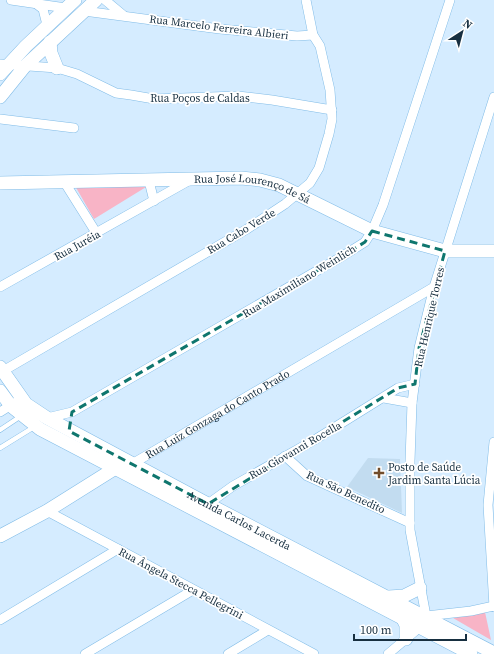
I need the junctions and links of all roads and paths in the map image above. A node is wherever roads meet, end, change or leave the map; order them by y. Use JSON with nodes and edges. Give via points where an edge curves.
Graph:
{"nodes":[{"id":1,"x":11,"y":0,"type":"edge"},
{"id":2,"x":96,"y":0,"type":"edge"},
{"id":3,"x":105,"y":0,"type":"edge"},
{"id":4,"x":306,"y":0,"type":"edge"},
{"id":5,"x":450,"y":0,"type":"edge"},
{"id":6,"x":34,"y":2,"type":"junction"},
{"id":7,"x":70,"y":4,"type":"edge"},
{"id":8,"x":84,"y":11,"type":"junction"},
{"id":9,"x":124,"y":16,"type":"junction"},
{"id":10,"x":47,"y":26,"type":"junction"},
{"id":11,"x":314,"y":35,"type":"junction"},
{"id":12,"x":50,"y":42,"type":"junction"},
{"id":13,"x":25,"y":66,"type":"junction"},
{"id":14,"x":3,"y":68,"type":"edge"},
{"id":15,"x":57,"y":68,"type":"junction"},
{"id":16,"x":0,"y":97,"type":"edge"},
{"id":17,"x":494,"y":97,"type":"edge"},
{"id":18,"x":332,"y":110,"type":"junction"},
{"id":19,"x":0,"y":119,"type":"edge"},
{"id":20,"x":74,"y":128,"type":"dead end"},
{"id":21,"x":190,"y":180,"type":"junction"},
{"id":22,"x":149,"y":181,"type":"junction"},
{"id":23,"x":65,"y":182,"type":"junction"},
{"id":24,"x":0,"y":184,"type":"edge"},
{"id":25,"x":297,"y":193,"type":"junction"},
{"id":26,"x":154,"y":201,"type":"junction"},
{"id":27,"x":372,"y":232,"type":"junction"},
{"id":28,"x":97,"y":234,"type":"junction"},
{"id":29,"x":444,"y":251,"type":"junction"},
{"id":30,"x":494,"y":251,"type":"edge"},
{"id":31,"x":0,"y":287,"type":"edge"},
{"id":32,"x":434,"y":287,"type":"junction"},
{"id":33,"x":1,"y":369,"type":"edge"},
{"id":34,"x":415,"y":384,"type":"junction"},
{"id":35,"x":0,"y":391,"type":"edge"},
{"id":36,"x":384,"y":398,"type":"junction"},
{"id":37,"x":412,"y":403,"type":"junction"},
{"id":38,"x":11,"y":405,"type":"edge"},
{"id":39,"x":72,"y":412,"type":"junction"},
{"id":40,"x":21,"y":416,"type":"junction"},
{"id":41,"x":48,"y":418,"type":"junction"},
{"id":42,"x":35,"y":426,"type":"junction"},
{"id":43,"x":0,"y":430,"type":"edge"},
{"id":44,"x":70,"y":431,"type":"junction"},
{"id":45,"x":91,"y":442,"type":"junction"},
{"id":46,"x":494,"y":442,"type":"edge"},
{"id":47,"x":0,"y":448,"type":"edge"},
{"id":48,"x":285,"y":456,"type":"junction"},
{"id":49,"x":132,"y":464,"type":"junction"},
{"id":50,"x":114,"y":469,"type":"junction"},
{"id":51,"x":201,"y":505,"type":"junction"},
{"id":52,"x":47,"y":511,"type":"junction"},
{"id":53,"x":410,"y":523,"type":"junction"},
{"id":54,"x":1,"y":532,"type":"edge"},
{"id":55,"x":118,"y":549,"type":"junction"},
{"id":56,"x":420,"y":588,"type":"junction"},
{"id":57,"x":193,"y":590,"type":"junction"},
{"id":58,"x":389,"y":598,"type":"junction"},
{"id":59,"x":494,"y":606,"type":"edge"},
{"id":60,"x":403,"y":619,"type":"junction"},
{"id":61,"x":0,"y":620,"type":"edge"},
{"id":62,"x":423,"y":622,"type":"junction"},
{"id":63,"x":268,"y":630,"type":"junction"},
{"id":64,"x":406,"y":639,"type":"junction"},
{"id":65,"x":494,"y":653,"type":"edge"},
{"id":66,"x":85,"y":654,"type":"edge"},
{"id":67,"x":228,"y":654,"type":"edge"},
{"id":68,"x":314,"y":654,"type":"edge"},
{"id":69,"x":388,"y":654,"type":"edge"},
{"id":70,"x":471,"y":654,"type":"edge"}],
"edges":[{"from":1,"to":6,"type":"street"},
{"from":2,"to":8,"type":"main road"},
{"from":3,"to":9,"type":"street"},
{"from":4,"to":11,"type":"street","name":"Rua Cabo Verde"},
{"from":5,"to":27,"type":"street","name":"Rua Maximiliano Weinlich"},
{"from":6,"to":7,"type":"street"},
{"from":6,"to":10,"type":"street","via":[[43,9]]},
{"from":7,"to":10,"type":"main road"},
{"from":8,"to":9,"type":"street","name":"Rua Marcelo Ferreira Albieri"},
{"from":8,"to":12,"type":"main road"},
{"from":9,"to":11,"type":"street","name":"Rua Marcelo Ferreira Albieri","via":[[228,30],[296,36]]},
{"from":10,"to":14,"type":"main road"},
{"from":11,"to":18,"type":"street","name":"Rua Cabo Verde","via":[[320,46]]},
{"from":12,"to":13,"type":"main road"},
{"from":12,"to":15,"type":"main road"},
{"from":13,"to":14,"type":"street","name":"Rua Poços de Caldas"},
{"from":13,"to":15,"type":"street","name":"Rua Poços de Caldas"},
{"from":13,"to":16,"type":"main road"},
{"from":15,"to":18,"type":"street","name":"Rua Poços de Caldas","via":[[77,74],[116,93],[131,96],[238,96]]},
{"from":17,"to":29,"type":"street","name":"Rua Henrique Torres"},
{"from":18,"to":25,"type":"street","name":"Rua Cabo Verde","via":[[329,134],[319,168],[310,183]]},
{"from":19,"to":20,"type":"street"},
{"from":21,"to":22,"type":"main road","name":"Rua José Lourenço de Sá"},
{"from":21,"to":25,"type":"main road","name":"Rua José Lourenço de Sá","via":[[260,180]]},
{"from":21,"to":26,"type":"street","name":"Rua Juréia"},
{"from":22,"to":23,"type":"main road","name":"Rua José Lourenço de Sá"},
{"from":22,"to":26,"type":"street"},
{"from":23,"to":24,"type":"main road","name":"Rua José Lourenço de Sá"},
{"from":23,"to":28,"type":"street"},
{"from":25,"to":27,"type":"main road","name":"Rua José Lourenço de Sá"},
{"from":25,"to":33,"type":"street","name":"Rua Cabo Verde","via":[[247,229]]},
{"from":26,"to":28,"type":"street","name":"Rua Juréia"},
{"from":27,"to":29,"type":"main road","name":"Rua José Lourenço de Sá"},
{"from":27,"to":39,"type":"street","name":"Rua Maximiliano Weinlich","via":[[364,242],[341,257]]},
{"from":28,"to":31,"type":"street","name":"Rua Juréia"},
{"from":29,"to":30,"type":"main road","name":"Rua José Lourenço de Sá"},
{"from":29,"to":32,"type":"street","name":"Rua Henrique Torres"},
{"from":32,"to":34,"type":"street","name":"Rua Henrique Torres","via":[[419,348]]},
{"from":32,"to":49,"type":"street","name":"Rua Luiz Gonzaga do Canto Prado"},
{"from":33,"to":38,"type":"main road","name":"Avenida Carlos Lacerda"},
{"from":34,"to":36,"type":"street","name":"Rua Giovanni Rocella","via":[[398,388]]},
{"from":34,"to":37,"type":"street","name":"Rua Henrique Torres"},
{"from":35,"to":38,"type":"main road","name":"Avenida Carlos Lacerda"},
{"from":36,"to":37,"type":"street"},
{"from":36,"to":48,"type":"street","name":"Rua Giovanni Rocella"},
{"from":37,"to":53,"type":"street","name":"Rua Henrique Torres"},
{"from":38,"to":40,"type":"main road","name":"Avenida Carlos Lacerda"},
{"from":38,"to":41,"type":"main road","name":"Avenida Carlos Lacerda","via":[[33,410]]},
{"from":39,"to":41,"type":"street","name":"Rua Maximiliano Weinlich"},
{"from":39,"to":44,"type":"street"},
{"from":40,"to":42,"type":"main road","name":"Avenida Carlos Lacerda"},
{"from":40,"to":43,"type":"lane"},
{"from":41,"to":44,"type":"main road","name":"Avenida Carlos Lacerda"},
{"from":42,"to":45,"type":"lane","via":[[46,422],[84,442]]},
{"from":42,"to":47,"type":"lane"},
{"from":42,"to":50,"type":"main road","name":"Avenida Carlos Lacerda"},
{"from":44,"to":45,"type":"main road","name":"Avenida Carlos Lacerda"},
{"from":45,"to":49,"type":"main road","name":"Avenida Carlos Lacerda"},
{"from":46,"to":59,"type":"street","via":[[488,505]]},
{"from":48,"to":51,"type":"street","name":"Rua Giovanni Rocella"},
{"from":48,"to":53,"type":"street","name":"Rua São Benedito","via":[[307,476]]},
{"from":49,"to":50,"type":"main road","name":"Rua Luiz Gonzaga do Canto Prado"},
{"from":49,"to":51,"type":"main road","name":"Avenida Carlos Lacerda"},
{"from":50,"to":51,"type":"main road","name":"Avenida Carlos Lacerda"},
{"from":50,"to":52,"type":"main road","name":"Rua Luiz Gonzaga do Canto Prado"},
{"from":51,"to":58,"type":"main road","name":"Avenida Carlos Lacerda"},
{"from":51,"to":60,"type":"main road","name":"Avenida Carlos Lacerda"},
{"from":52,"to":54,"type":"main road","name":"Rua Luiz Gonzaga do Canto Prado"},
{"from":52,"to":55,"type":"street","name":"Rua Ângela Stecca Pellegrini"},
{"from":53,"to":56,"type":"street","name":"Rua Henrique Torres"},
{"from":55,"to":57,"type":"street","name":"Rua Ângela Stecca Pellegrini"},
{"from":55,"to":61,"type":"street"},
{"from":56,"to":58,"type":"main road","via":[[404,596]]},
{"from":56,"to":62,"type":"street","name":"Rua Henrique Torres"},
{"from":57,"to":63,"type":"street","name":"Rua Ângela Stecca Pellegrini"},
{"from":57,"to":66,"type":"street"},
{"from":58,"to":62,"type":"main road","name":"Avenida Carlos Lacerda"},
{"from":59,"to":62,"type":"street"},
{"from":60,"to":62,"type":"main road","name":"Avenida Carlos Lacerda"},
{"from":60,"to":64,"type":"main road","via":[[407,631]]},
{"from":62,"to":64,"type":"street"},
{"from":62,"to":65,"type":"main road","name":"Avenida Carlos Lacerda"},
{"from":62,"to":70,"type":"main road","name":"Avenida Carlos Lacerda"},
{"from":63,"to":67,"type":"street"},
{"from":63,"to":68,"type":"street","name":"Rua Ângela Stecca Pellegrini"},
{"from":64,"to":69,"type":"street"}]}
